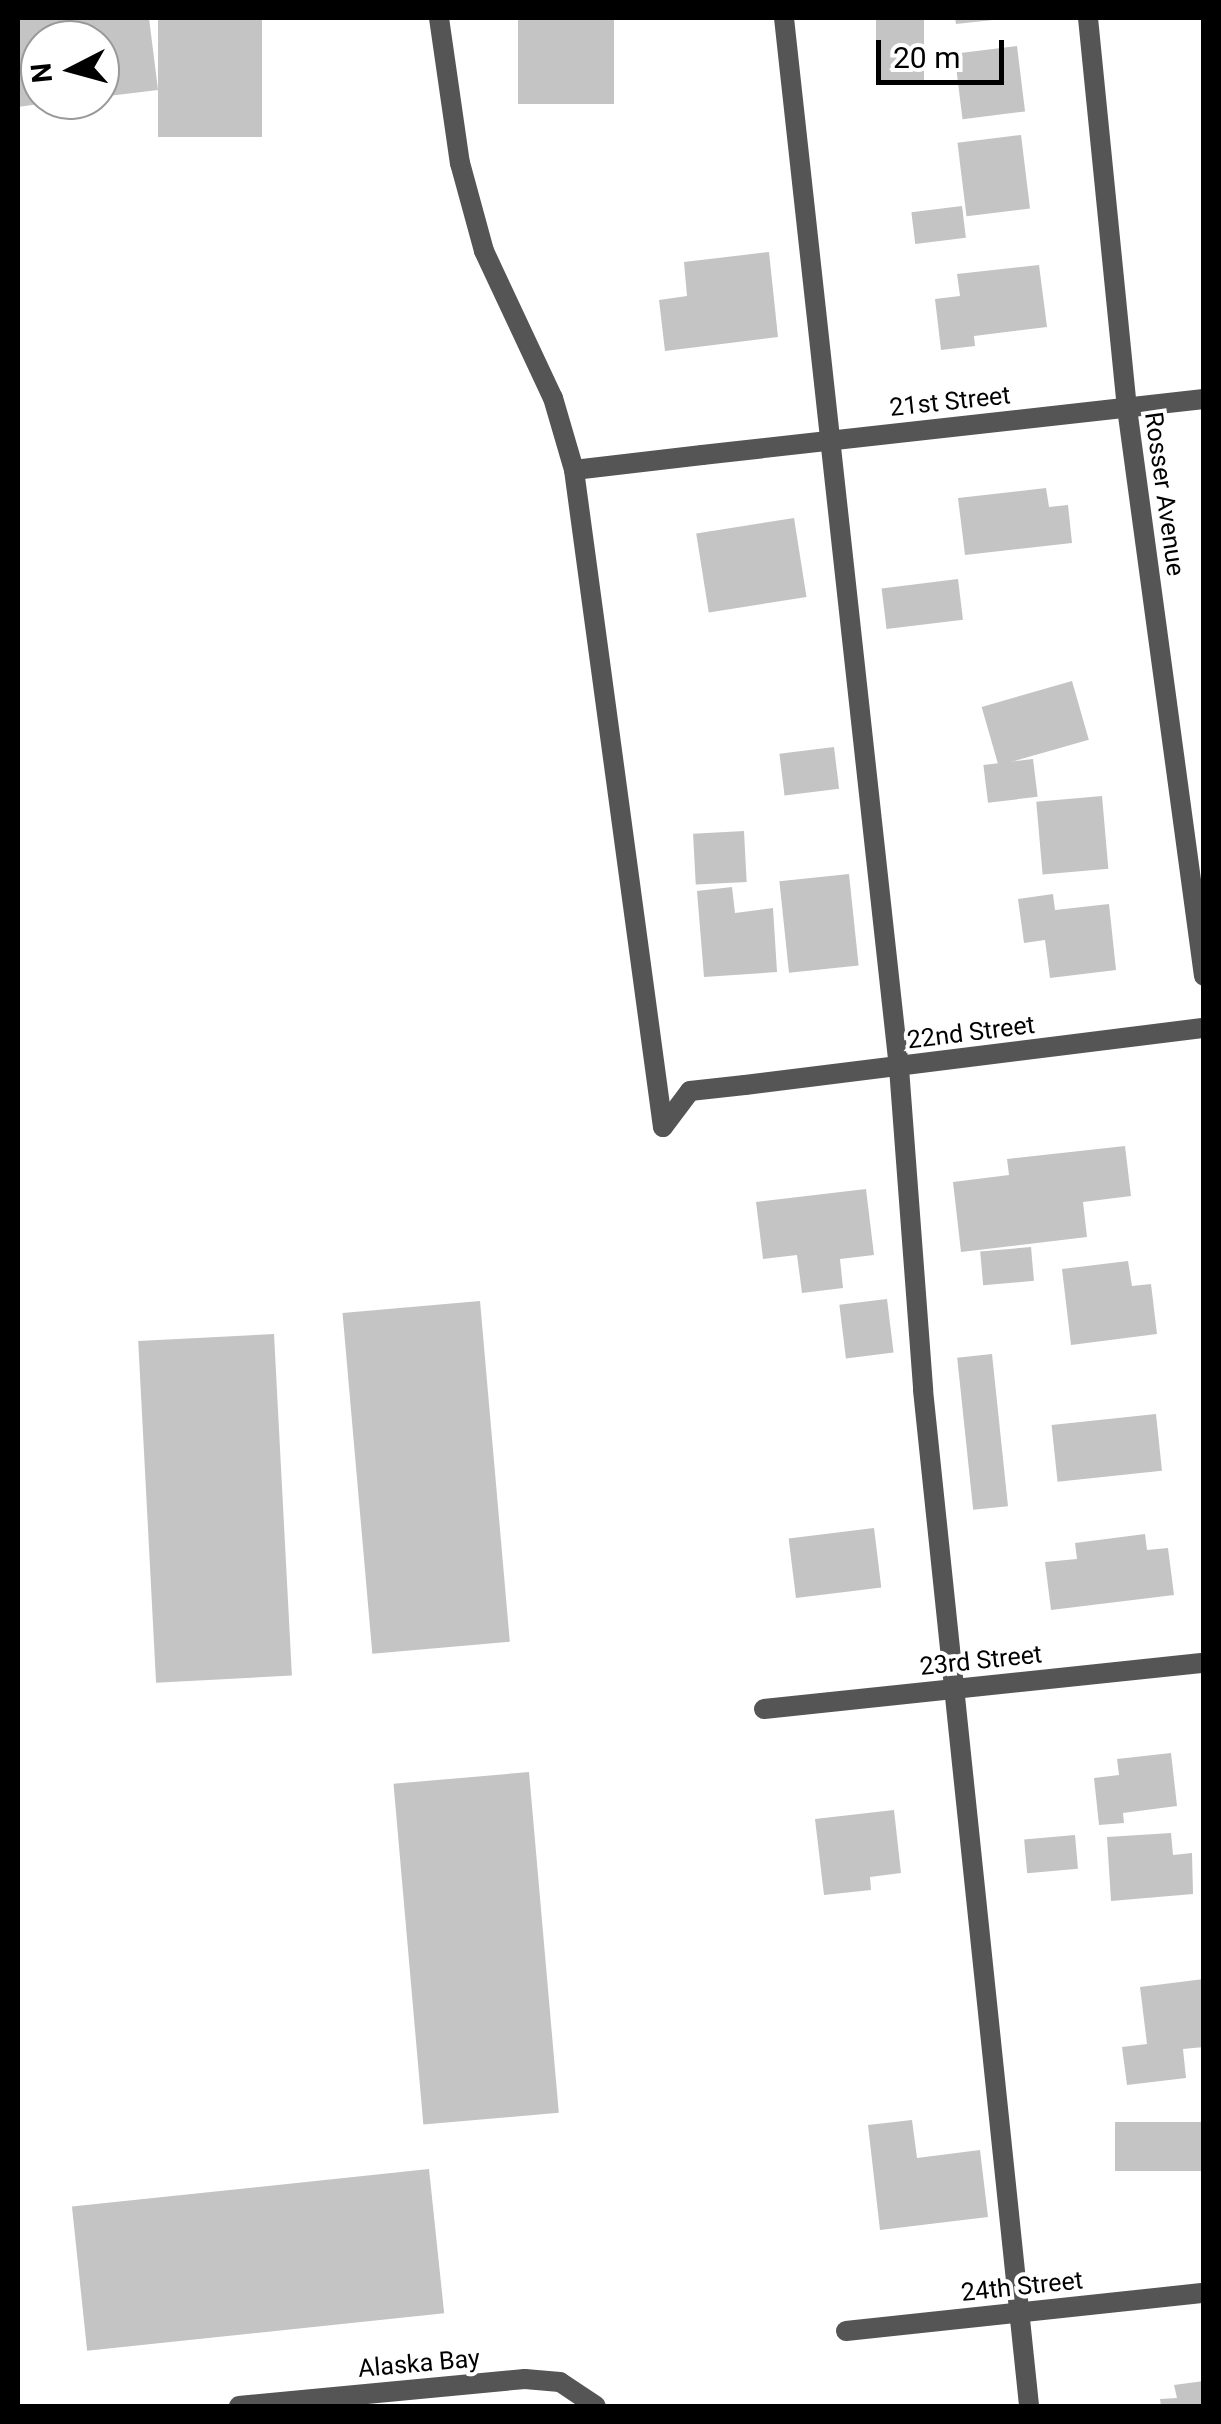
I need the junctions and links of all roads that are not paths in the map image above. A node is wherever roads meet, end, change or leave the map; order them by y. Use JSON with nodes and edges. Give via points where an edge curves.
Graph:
{"nodes":[{"id":1,"x":439,"y":18,"type":"edge"},
{"id":2,"x":784,"y":18,"type":"edge"},
{"id":3,"x":1088,"y":18,"type":"edge"},
{"id":4,"x":1204,"y":400,"type":"edge"},
{"id":5,"x":1127,"y":408,"type":"junction"},
{"id":6,"x":832,"y":441,"type":"junction"},
{"id":7,"x":574,"y":470,"type":"junction"},
{"id":8,"x":1204,"y":976,"type":"edge"},
{"id":9,"x":1204,"y":1028,"type":"edge"},
{"id":10,"x":899,"y":1068,"type":"junction"},
{"id":11,"x":1204,"y":1663,"type":"edge"},
{"id":12,"x":954,"y":1688,"type":"junction"},
{"id":13,"x":764,"y":1709,"type":"dead end"},
{"id":14,"x":1204,"y":2293,"type":"edge"},
{"id":15,"x":1019,"y":2312,"type":"junction"},
{"id":16,"x":846,"y":2331,"type":"dead end"},
{"id":17,"x":239,"y":2406,"type":"edge"},
{"id":18,"x":596,"y":2406,"type":"edge"},
{"id":19,"x":1030,"y":2406,"type":"edge"}],
"edges":[{"from":1,"to":7,"type":"street","via":[[460,163],[484,251],[553,398]]},
{"from":2,"to":6,"type":"street"},
{"from":3,"to":5,"type":"street","name":"Rosser Avenue"},
{"from":4,"to":5,"type":"street","name":"21st Street"},
{"from":5,"to":6,"type":"street","name":"21st Street"},
{"from":5,"to":8,"type":"street","name":"Rosser Avenue"},
{"from":6,"to":7,"type":"street","name":"21st Street"},
{"from":6,"to":10,"type":"street"},
{"from":7,"to":10,"type":"street","name":"22nd Street","via":[[663,1127],[690,1092]]},
{"from":9,"to":10,"type":"street","name":"22nd Street"},
{"from":10,"to":12,"type":"street"},
{"from":11,"to":12,"type":"street","name":"23rd Street"},
{"from":12,"to":13,"type":"street","name":"23rd Street"},
{"from":12,"to":15,"type":"street"},
{"from":14,"to":15,"type":"street","name":"24th Street"},
{"from":15,"to":16,"type":"street","name":"24th Street"},
{"from":15,"to":19,"type":"street"},
{"from":17,"to":18,"type":"street","name":"Alaska Bay","via":[[524,2379],[560,2382]]}]}
